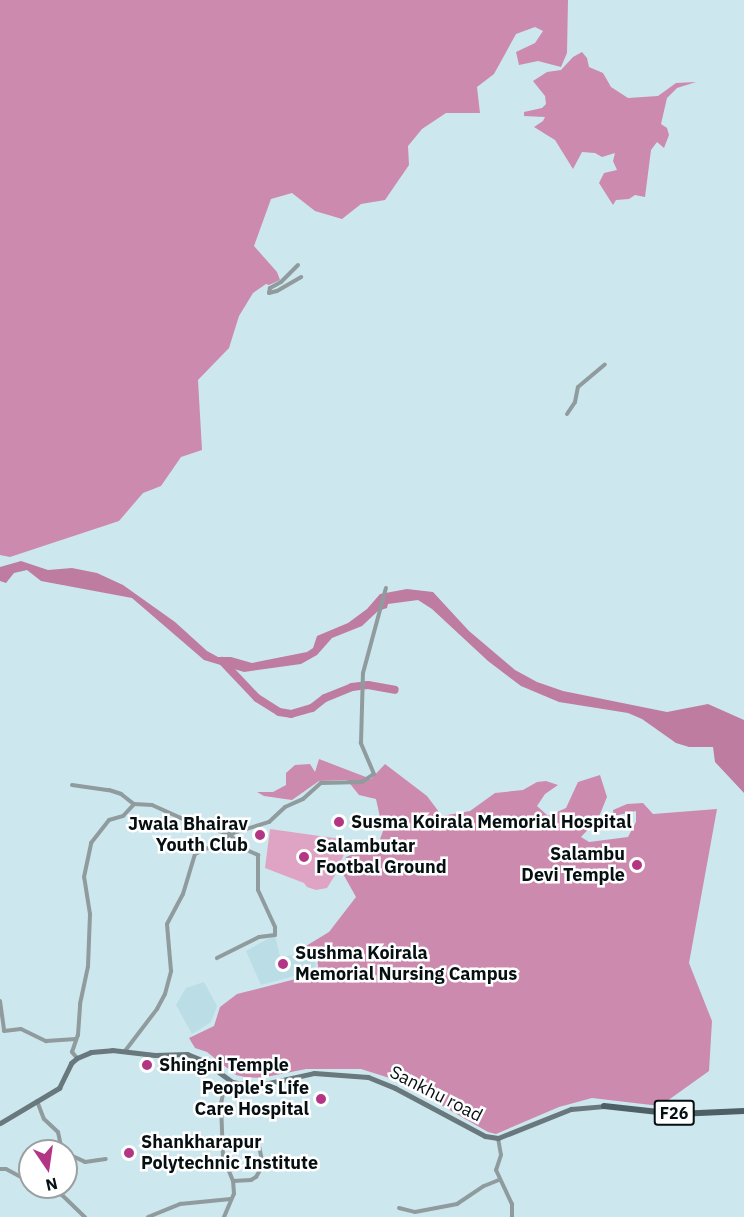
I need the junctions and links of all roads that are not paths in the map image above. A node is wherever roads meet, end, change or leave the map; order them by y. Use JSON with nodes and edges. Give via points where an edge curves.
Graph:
{"nodes":[{"id":1,"x":298,"y":265,"type":"dead end"},
{"id":2,"x":301,"y":277,"type":"dead end"},
{"id":3,"x":605,"y":364,"type":"dead end"},
{"id":4,"x":567,"y":414,"type":"dead end"},
{"id":5,"x":386,"y":588,"type":"dead end"},
{"id":6,"x":72,"y":784,"type":"dead end"},
{"id":7,"x":134,"y":804,"type":"junction"},
{"id":8,"x":230,"y":834,"type":"junction"},
{"id":9,"x":217,"y":958,"type":"dead end"},
{"id":10,"x":0,"y":1001,"type":"edge"},
{"id":11,"x":76,"y":1039,"type":"junction"},
{"id":12,"x":124,"y":1051,"type":"junction"},
{"id":13,"x":76,"y":1058,"type":"junction"},
{"id":14,"x":232,"y":1082,"type":"junction"},
{"id":15,"x":37,"y":1101,"type":"junction"},
{"id":16,"x":604,"y":1106,"type":"joint"},
{"id":17,"x":744,"y":1112,"type":"edge"},
{"id":18,"x":0,"y":1123,"type":"edge"},
{"id":19,"x":498,"y":1138,"type":"junction"},
{"id":20,"x":59,"y":1139,"type":"edge"},
{"id":21,"x":258,"y":1142,"type":"dead end"},
{"id":22,"x":78,"y":1159,"type":"edge"},
{"id":23,"x":106,"y":1159,"type":"dead end"},
{"id":24,"x":0,"y":1169,"type":"edge"},
{"id":25,"x":18,"y":1176,"type":"edge"},
{"id":26,"x":499,"y":1180,"type":"junction"},
{"id":27,"x":233,"y":1181,"type":"junction"},
{"id":28,"x":66,"y":1199,"type":"edge"},
{"id":29,"x":232,"y":1199,"type":"junction"},
{"id":30,"x":399,"y":1208,"type":"dead end"},
{"id":31,"x":85,"y":1217,"type":"edge"},
{"id":32,"x":147,"y":1217,"type":"edge"},
{"id":33,"x":224,"y":1217,"type":"edge"},
{"id":34,"x":512,"y":1217,"type":"edge"}],
"edges":[{"from":1,"to":2,"type":"street","via":[[269,293]]},
{"from":3,"to":4,"type":"street","via":[[578,387]]},
{"from":5,"to":8,"type":"street","via":[[362,681],[361,743],[372,776],[354,783],[321,783],[268,822]]},
{"from":6,"to":7,"type":"street","via":[[115,792]]},
{"from":7,"to":8,"type":"street","via":[[161,807],[194,824]]},
{"from":7,"to":11,"type":"street","via":[[123,816],[109,820],[90,843],[84,877],[90,914],[88,966]]},
{"from":8,"to":9,"type":"street","via":[[240,847],[258,855],[258,891],[275,935],[259,937]]},
{"from":8,"to":12,"type":"street","via":[[193,858],[183,894],[167,924],[171,972],[165,994]]},
{"from":10,"to":11,"type":"street","via":[[4,1031],[21,1029],[46,1041]]},
{"from":11,"to":13,"type":"street","via":[[72,1052]]},
{"from":12,"to":13,"type":"main road","via":[[101,1051]]},
{"from":12,"to":14,"type":"main road","via":[[187,1054]]},
{"from":13,"to":15,"type":"main road","via":[[59,1088]]},
{"from":14,"to":19,"type":"main road","name":"Sankhu road","via":[[255,1086],[314,1073],[368,1077],[485,1136]]},
{"from":14,"to":27,"type":"street","via":[[221,1104],[223,1156]]},
{"from":15,"to":18,"type":"main road"},
{"from":15,"to":20,"type":"street","via":[[44,1119],[58,1132]]},
{"from":16,"to":17,"type":"main road","number":"F26","via":[[677,1114]]},
{"from":16,"to":19,"type":"main road","name":"Sankhu road","number":"F26","via":[[571,1109]]},
{"from":19,"to":26,"type":"street"},
{"from":21,"to":27,"type":"street","via":[[263,1165],[256,1176]]},
{"from":22,"to":23,"type":"street"},
{"from":24,"to":25,"type":"street"},
{"from":26,"to":30,"type":"street","via":[[457,1204],[415,1212]]},
{"from":26,"to":34,"type":"street","via":[[512,1204]]},
{"from":27,"to":29,"type":"street"},
{"from":28,"to":31,"type":"street"},
{"from":29,"to":32,"type":"street","via":[[180,1204]]},
{"from":29,"to":33,"type":"street"}]}
